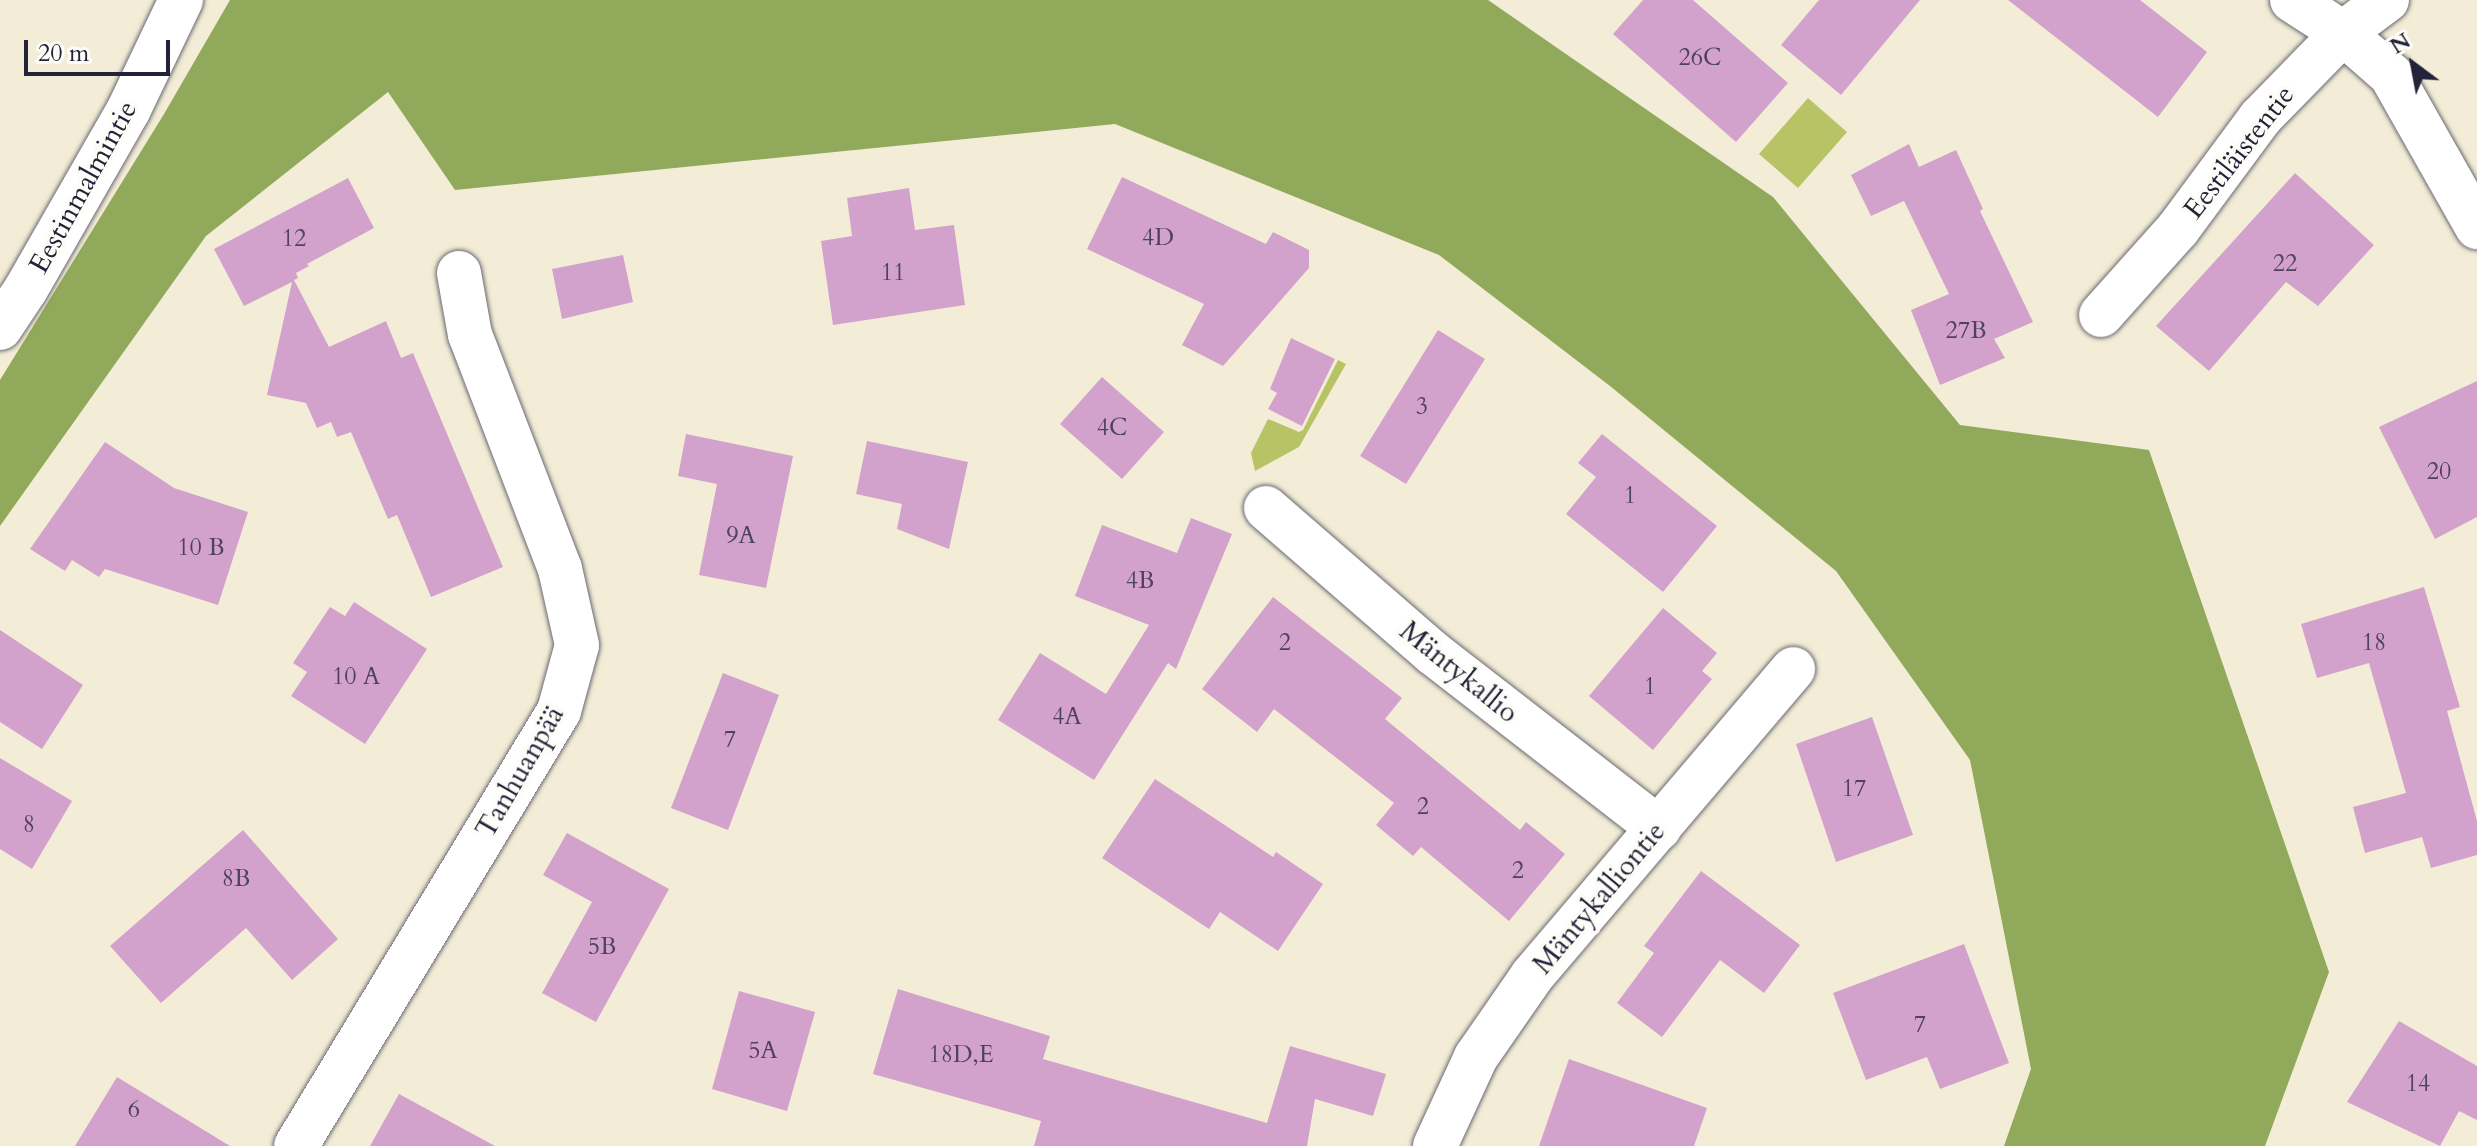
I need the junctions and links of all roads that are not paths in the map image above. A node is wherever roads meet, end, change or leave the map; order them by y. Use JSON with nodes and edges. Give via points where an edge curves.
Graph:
{"nodes":[{"id":1,"x":181,"y":0,"type":"edge"},
{"id":2,"x":2292,"y":0,"type":"edge"},
{"id":3,"x":2387,"y":0,"type":"edge"},
{"id":4,"x":2343,"y":33,"type":"junction"},
{"id":5,"x":2477,"y":227,"type":"edge"},
{"id":6,"x":459,"y":273,"type":"dead end"},
{"id":7,"x":2101,"y":315,"type":"dead end"},
{"id":8,"x":0,"y":328,"type":"edge"},
{"id":9,"x":1266,"y":508,"type":"dead end"},
{"id":10,"x":1793,"y":669,"type":"dead end"},
{"id":11,"x":1659,"y":828,"type":"junction"},
{"id":12,"x":296,"y":1146,"type":"edge"},
{"id":13,"x":1435,"y":1146,"type":"edge"}],
"edges":[{"from":1,"to":8,"type":"street","name":"Eestinmalmintie","via":[[129,109]]},
{"from":2,"to":4,"type":"street"},
{"from":3,"to":4,"type":"street","name":"Eestiläistentie"},
{"from":4,"to":5,"type":"street","via":[[2391,75]]},
{"from":4,"to":7,"type":"street","name":"Eestiläistentie","via":[[2260,118],[2178,229]]},
{"from":6,"to":12,"type":"street","name":"Tanhuanpää","via":[[470,335],[560,569],[577,645],[559,711]]},
{"from":9,"to":11,"type":"street","name":"Mäntykallio","via":[[1433,653]]},
{"from":10,"to":11,"type":"street","name":"Mäntykalliontie"},
{"from":11,"to":13,"type":"street","name":"Mäntykalliontie","via":[[1532,976],[1476,1057]]}]}
